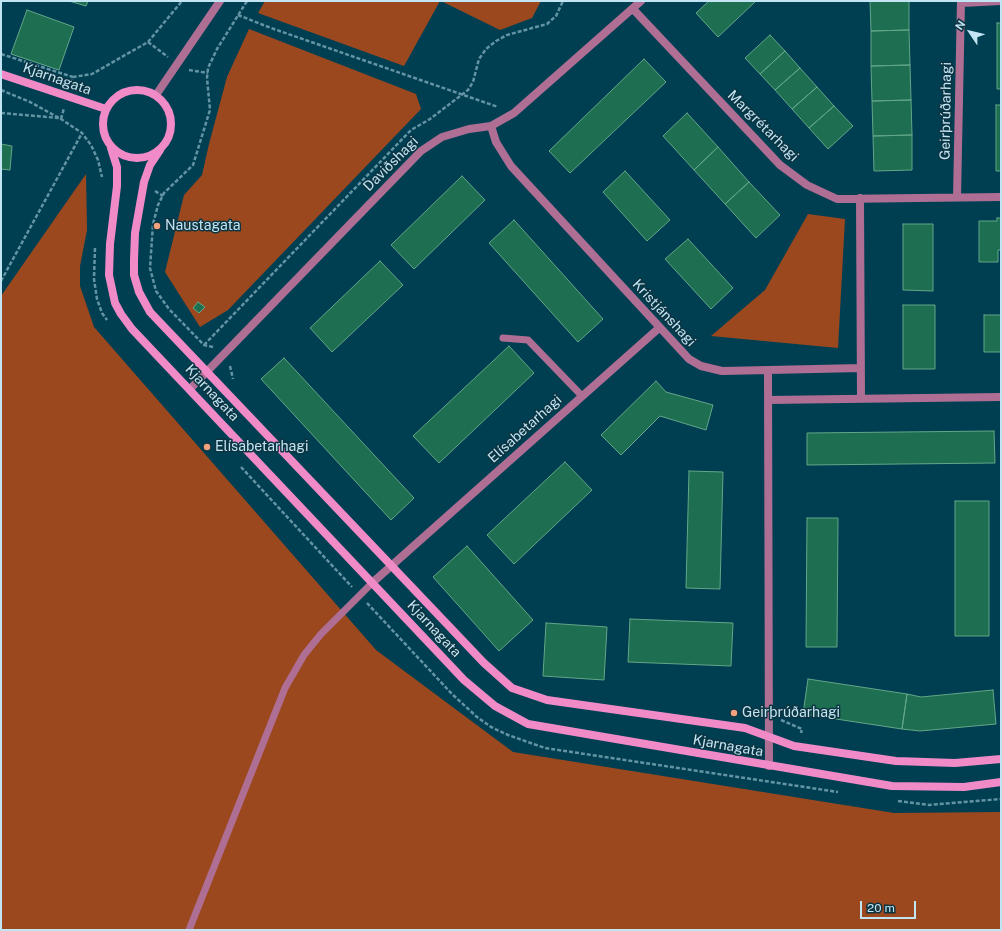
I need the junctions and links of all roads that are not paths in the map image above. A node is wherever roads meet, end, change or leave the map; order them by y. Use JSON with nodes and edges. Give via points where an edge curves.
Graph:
{"nodes":[{"id":1,"x":220,"y":1,"type":"edge"},
{"id":2,"x":641,"y":1,"type":"edge"},
{"id":3,"x":961,"y":2,"type":"edge"},
{"id":4,"x":1001,"y":2,"type":"edge"},
{"id":5,"x":633,"y":9,"type":"junction"},
{"id":6,"x":1,"y":74,"type":"edge"},
{"id":7,"x":156,"y":95,"type":"junction"},
{"id":8,"x":106,"y":109,"type":"junction"},
{"id":9,"x":491,"y":126,"type":"junction"},
{"id":10,"x":111,"y":148,"type":"junction"},
{"id":11,"x":160,"y":150,"type":"junction"},
{"id":12,"x":957,"y":197,"type":"junction"},
{"id":13,"x":1001,"y":197,"type":"edge"},
{"id":14,"x":860,"y":198,"type":"junction"},
{"id":15,"x":659,"y":328,"type":"junction"},
{"id":16,"x":503,"y":338,"type":"dead end"},
{"id":17,"x":861,"y":368,"type":"junction"},
{"id":18,"x":208,"y":370,"type":"junction"},
{"id":19,"x":768,"y":370,"type":"junction"},
{"id":20,"x":190,"y":389,"type":"junction"},
{"id":21,"x":582,"y":396,"type":"junction"},
{"id":22,"x":1001,"y":397,"type":"edge"},
{"id":23,"x":861,"y":399,"type":"junction"},
{"id":24,"x":768,"y":400,"type":"junction"},
{"id":25,"x":391,"y":566,"type":"junction"},
{"id":26,"x":372,"y":583,"type":"junction"},
{"id":27,"x":769,"y":737,"type":"junction"},
{"id":28,"x":1001,"y":758,"type":"edge"},
{"id":29,"x":769,"y":766,"type":"junction"},
{"id":30,"x":1001,"y":782,"type":"edge"},
{"id":31,"x":189,"y":930,"type":"edge"}],
"edges":[{"from":1,"to":7,"type":"street"},
{"from":2,"to":5,"type":"street","name":"Daviðshagi"},
{"from":3,"to":4,"type":"street"},
{"from":3,"to":12,"type":"street","name":"Geirþrúðarhagi"},
{"from":5,"to":9,"type":"street","name":"Daviðshagi","via":[[514,113]]},
{"from":5,"to":14,"type":"street","name":"Margrétarhagi","via":[[780,165],[807,185],[837,199]]},
{"from":6,"to":8,"type":"street","name":"Kjarnagata"},
{"from":7,"to":8,"type":"street","via":[[140,90],[129,90],[120,94]]},
{"from":7,"to":11,"type":"street","via":[[166,106],[171,118],[171,130]]},
{"from":8,"to":10,"type":"street","via":[[102,129]]},
{"from":9,"to":15,"type":"street","name":"Kristjánshagi","via":[[496,142],[511,166]]},
{"from":9,"to":18,"type":"street","name":"Daviðshagi","via":[[455,133],[431,143],[421,151]]},
{"from":10,"to":11,"type":"street","via":[[129,158],[140,159]]},
{"from":10,"to":20,"type":"street","name":"Kjarnagata","via":[[117,186],[109,275],[115,303],[132,329]]},
{"from":11,"to":18,"type":"street","name":"Kjarnagata","via":[[150,165],[144,182],[135,233],[134,275],[139,292],[150,312]]},
{"from":12,"to":13,"type":"street","name":"Margrétarhagi"},
{"from":12,"to":14,"type":"street","name":"Margrétarhagi"},
{"from":14,"to":17,"type":"street"},
{"from":15,"to":19,"type":"street","name":"Kristjánshagi","via":[[680,350],[701,366],[722,371]]},
{"from":15,"to":21,"type":"street","name":"Elísabetarhagi"},
{"from":16,"to":21,"type":"lane","via":[[528,340]]},
{"from":17,"to":19,"type":"street","name":"Kristjánshagi"},
{"from":17,"to":23,"type":"street"},
{"from":18,"to":20,"type":"street","name":"Daviðshagi"},
{"from":18,"to":25,"type":"street","name":"Kjarnagata"},
{"from":19,"to":24,"type":"street"},
{"from":20,"to":26,"type":"street","name":"Kjarnagata"},
{"from":21,"to":25,"type":"street","name":"Elísabetarhagi"},
{"from":22,"to":23,"type":"street"},
{"from":23,"to":24,"type":"street"},
{"from":24,"to":27,"type":"street"},
{"from":25,"to":26,"type":"street","name":"Elísabetarhagi"},
{"from":25,"to":27,"type":"street","name":"Kjarnagata","via":[[484,663],[512,688],[547,700],[745,728]]},
{"from":26,"to":29,"type":"street","name":"Kjarnagata","via":[[464,680],[495,706],[528,724]]},
{"from":26,"to":31,"type":"lane","via":[[316,639],[285,688]]},
{"from":27,"to":28,"type":"street","name":"Kjarnagata","via":[[794,746],[896,761],[955,763]]},
{"from":27,"to":29,"type":"street"},
{"from":29,"to":30,"type":"street","name":"Kjarnagata","via":[[892,786],[964,787]]}]}
